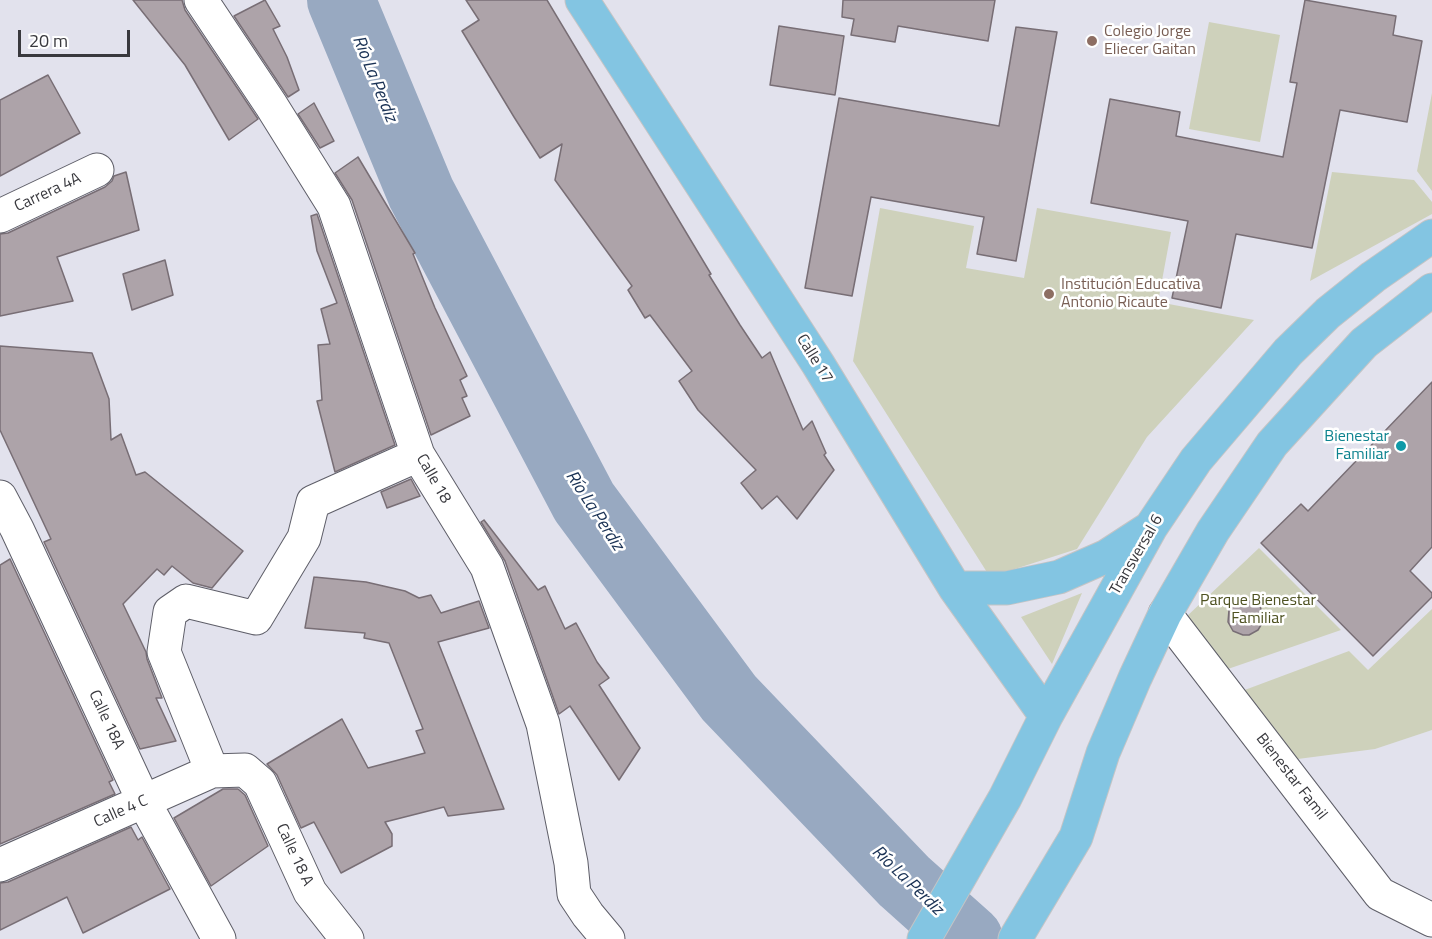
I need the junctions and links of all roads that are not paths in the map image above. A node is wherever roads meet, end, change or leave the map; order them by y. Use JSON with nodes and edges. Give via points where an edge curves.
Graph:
{"nodes":[{"id":1,"x":201,"y":0,"type":"edge"},
{"id":2,"x":582,"y":0,"type":"edge"},
{"id":3,"x":97,"y":170,"type":"dead end"},
{"id":4,"x":0,"y":216,"type":"edge"},
{"id":5,"x":1432,"y":236,"type":"edge"},
{"id":6,"x":1432,"y":290,"type":"edge"},
{"id":7,"x":418,"y":456,"type":"junction"},
{"id":8,"x":0,"y":497,"type":"edge"},
{"id":9,"x":1151,"y":527,"type":"junction"},
{"id":10,"x":9,"y":533,"type":"edge"},
{"id":11,"x":955,"y":588,"type":"junction"},
{"id":12,"x":1166,"y":614,"type":"junction"},
{"id":13,"x":1046,"y":716,"type":"junction"},
{"id":14,"x":245,"y":770,"type":"joint"},
{"id":15,"x":212,"y":771,"type":"junction"},
{"id":16,"x":144,"y":802,"type":"junction"},
{"id":17,"x":0,"y":865,"type":"edge"},
{"id":18,"x":1432,"y":920,"type":"edge"},
{"id":19,"x":219,"y":939,"type":"edge"},
{"id":20,"x":348,"y":939,"type":"edge"},
{"id":21,"x":608,"y":939,"type":"edge"},
{"id":22,"x":924,"y":939,"type":"edge"},
{"id":23,"x":1015,"y":939,"type":"edge"}],
"edges":[{"from":1,"to":7,"type":"street","name":"Calle 18","via":[[334,206]]},
{"from":2,"to":11,"type":"main road","name":"Calle 17","via":[[818,364]]},
{"from":3,"to":4,"type":"street","name":"Carrera 4A"},
{"from":5,"to":9,"type":"main road","name":"Transversal 6","via":[[1328,313],[1288,352],[1196,460]]},
{"from":6,"to":12,"type":"main road","via":[[1364,343],[1272,444],[1212,531]]},
{"from":7,"to":15,"type":"street","via":[[313,502],[304,538],[256,618],[186,601],[171,612],[164,652]]},
{"from":7,"to":21,"type":"street","name":"Calle 18","via":[[487,567],[543,724],[574,894]]},
{"from":8,"to":10,"type":"street","name":"Calle 18A"},
{"from":9,"to":11,"type":"main road","via":[[1107,556],[1059,578],[1007,588]]},
{"from":9,"to":13,"type":"main road","name":"Transversal 6"},
{"from":10,"to":16,"type":"street","name":"Calle 18A"},
{"from":11,"to":13,"type":"main road","name":"Calle 17"},
{"from":12,"to":18,"type":"street","name":"Bienestar Famil","via":[[1380,894]]},
{"from":12,"to":23,"type":"main road","via":[[1103,753],[1076,837]]},
{"from":13,"to":22,"type":"main road","name":"Transversal 6","via":[[1005,798]]},
{"from":14,"to":15,"type":"street","name":"Calle 4 C"},
{"from":14,"to":20,"type":"street","name":"Calle 18 A","via":[[260,783],[310,892]]},
{"from":15,"to":16,"type":"street","name":"Calle 4 C"},
{"from":16,"to":17,"type":"street","name":"Calle 4 C"},
{"from":16,"to":19,"type":"street","name":"Calle 18A"}]}
